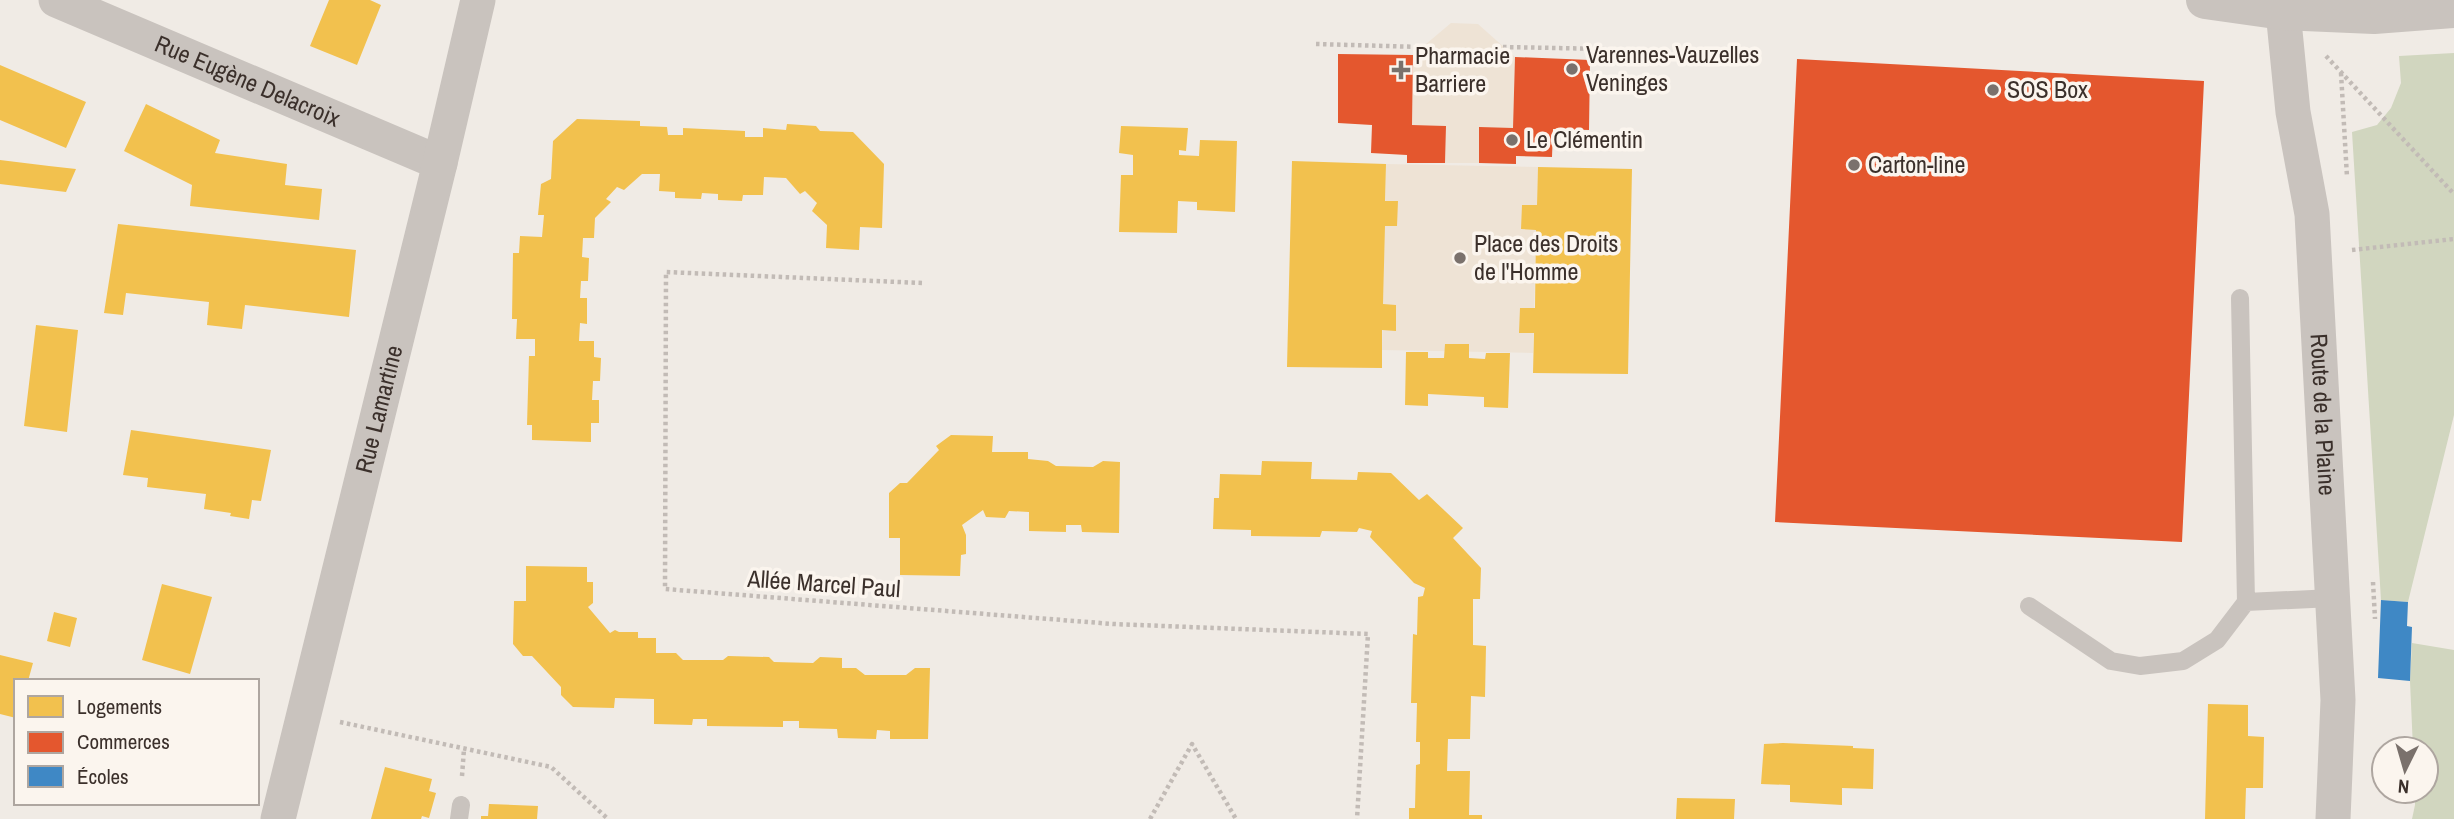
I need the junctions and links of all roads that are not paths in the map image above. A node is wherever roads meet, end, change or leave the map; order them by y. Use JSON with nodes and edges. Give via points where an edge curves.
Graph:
{"nodes":[{"id":1,"x":56,"y":0,"type":"edge"},
{"id":2,"x":478,"y":0,"type":"edge"},
{"id":3,"x":2205,"y":0,"type":"edge"},
{"id":4,"x":2282,"y":5,"type":"edge"},
{"id":5,"x":2454,"y":9,"type":"edge"},
{"id":6,"x":440,"y":163,"type":"junction"},
{"id":7,"x":2240,"y":298,"type":"dead end"},
{"id":8,"x":2333,"y":598,"type":"junction"},
{"id":9,"x":2246,"y":602,"type":"junction"},
{"id":10,"x":2029,"y":606,"type":"dead end"},
{"id":11,"x":278,"y":819,"type":"edge"},
{"id":12,"x":2333,"y":819,"type":"edge"}],
"edges":[{"from":1,"to":6,"type":"street","name":"Rue Eugène Delacroix"},
{"from":2,"to":6,"type":"street","name":"Rue Lamartine"},
{"from":3,"to":4,"type":"street"},
{"from":4,"to":5,"type":"street","via":[[2374,15]]},
{"from":4,"to":8,"type":"street","name":"Route de la Plaine","via":[[2293,112],[2312,214]]},
{"from":6,"to":11,"type":"street","name":"Rue Lamartine"},
{"from":7,"to":9,"type":"lane"},
{"from":8,"to":9,"type":"lane"},
{"from":8,"to":12,"type":"street","name":"Route de la Plaine","via":[[2338,701]]},
{"from":9,"to":10,"type":"lane","via":[[2217,640],[2183,661],[2140,666],[2110,661]]}]}
